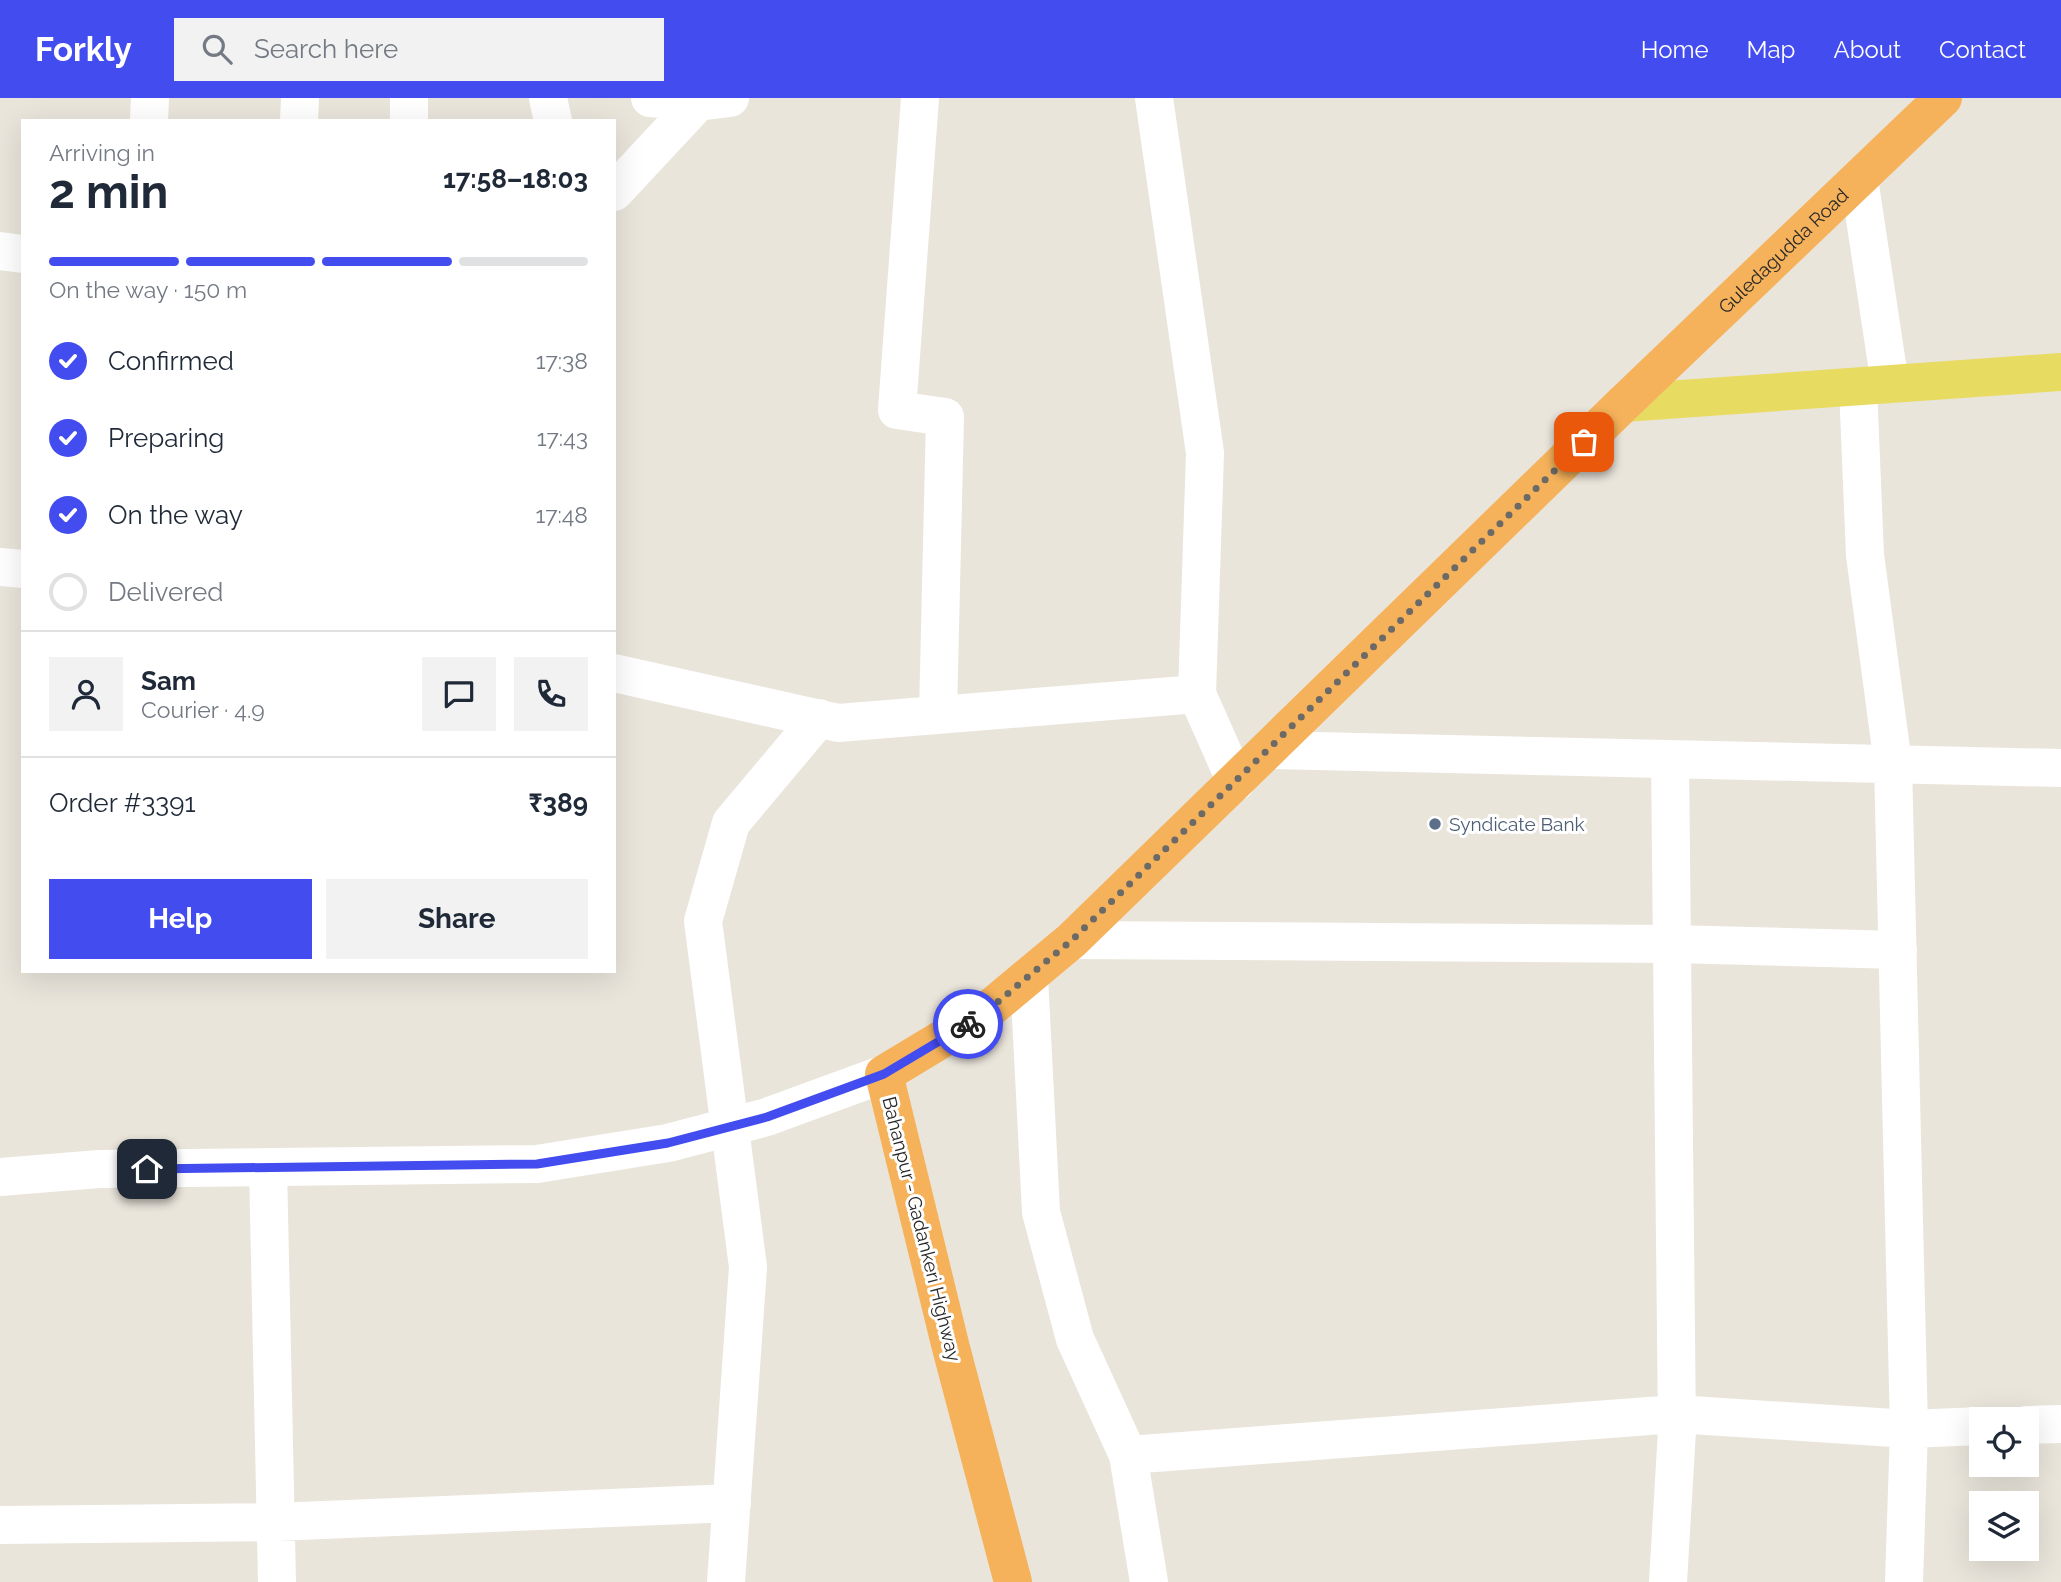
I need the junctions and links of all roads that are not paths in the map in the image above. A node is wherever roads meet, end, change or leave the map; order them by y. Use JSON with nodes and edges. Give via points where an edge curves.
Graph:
{"nodes":[{"id":1,"x":150,"y":98,"type":"edge"},
{"id":2,"x":300,"y":98,"type":"edge"},
{"id":3,"x":409,"y":98,"type":"edge"},
{"id":4,"x":548,"y":98,"type":"edge"},
{"id":5,"x":920,"y":98,"type":"edge"},
{"id":6,"x":1154,"y":98,"type":"edge"},
{"id":7,"x":1943,"y":98,"type":"edge"},
{"id":8,"x":683,"y":99,"type":"edge"},
{"id":9,"x":149,"y":119,"type":"edge"},
{"id":10,"x":299,"y":119,"type":"edge"},
{"id":11,"x":409,"y":119,"type":"edge"},
{"id":12,"x":553,"y":119,"type":"edge"},
{"id":13,"x":1858,"y":179,"type":"junction"},
{"id":14,"x":616,"y":189,"type":"edge"},
{"id":15,"x":0,"y":251,"type":"edge"},
{"id":16,"x":21,"y":254,"type":"edge"},
{"id":17,"x":2061,"y":372,"type":"edge"},
{"id":18,"x":1874,"y":386,"type":"junction"},
{"id":19,"x":1624,"y":403,"type":"junction"},
{"id":20,"x":0,"y":567,"type":"edge"},
{"id":21,"x":21,"y":569,"type":"edge"},
{"id":22,"x":616,"y":673,"type":"edge"},
{"id":23,"x":1197,"y":694,"type":"junction"},
{"id":24,"x":938,"y":714,"type":"junction"},
{"id":25,"x":819,"y":718,"type":"junction"},
{"id":26,"x":1268,"y":750,"type":"junction"},
{"id":27,"x":1670,"y":759,"type":"junction"},
{"id":28,"x":1893,"y":764,"type":"junction"},
{"id":29,"x":2061,"y":768,"type":"edge"},
{"id":30,"x":1236,"y":782,"type":"junction"},
{"id":31,"x":1072,"y":940,"type":"junction"},
{"id":32,"x":1672,"y":944,"type":"junction"},
{"id":33,"x":1898,"y":950,"type":"junction"},
{"id":34,"x":1029,"y":977,"type":"junction"},
{"id":35,"x":884,"y":1074,"type":"junction"},
{"id":36,"x":729,"y":1127,"type":"junction"},
{"id":37,"x":268,"y":1167,"type":"junction"},
{"id":38,"x":0,"y":1177,"type":"edge"},
{"id":39,"x":1676,"y":1414,"type":"junction"},
{"id":40,"x":2061,"y":1424,"type":"edge"},
{"id":41,"x":2039,"y":1425,"type":"edge"},
{"id":42,"x":1969,"y":1426,"type":"edge"},
{"id":43,"x":1909,"y":1429,"type":"junction"},
{"id":44,"x":1128,"y":1455,"type":"junction"},
{"id":45,"x":732,"y":1503,"type":"junction"},
{"id":46,"x":275,"y":1522,"type":"junction"},
{"id":47,"x":0,"y":1525,"type":"edge"},
{"id":48,"x":277,"y":1582,"type":"edge"},
{"id":49,"x":726,"y":1582,"type":"edge"},
{"id":50,"x":1013,"y":1582,"type":"edge"},
{"id":51,"x":1149,"y":1582,"type":"edge"},
{"id":52,"x":1668,"y":1582,"type":"edge"},
{"id":53,"x":1904,"y":1582,"type":"edge"}],
"edges":[{"from":1,"to":9,"type":"street"},
{"from":2,"to":10,"type":"street"},
{"from":3,"to":11,"type":"street"},
{"from":4,"to":12,"type":"street"},
{"from":5,"to":24,"type":"street","via":[[897,410],[944,416]]},
{"from":6,"to":23,"type":"street","via":[[1205,453]]},
{"from":7,"to":13,"type":"highway","name":"Guledagudda Road"},
{"from":8,"to":14,"type":"street"},
{"from":13,"to":18,"type":"street"},
{"from":13,"to":19,"type":"highway","name":"Guledagudda Road"},
{"from":15,"to":16,"type":"street"},
{"from":17,"to":18,"type":"main road"},
{"from":18,"to":19,"type":"main road"},
{"from":18,"to":28,"type":"street","via":[[1865,555]]},
{"from":19,"to":26,"type":"highway","name":"Bahanpur - Gadankeri Highway"},
{"from":20,"to":21,"type":"street"},
{"from":22,"to":25,"type":"street"},
{"from":23,"to":24,"type":"street"},
{"from":23,"to":30,"type":"street"},
{"from":24,"to":25,"type":"street","via":[[838,723]]},
{"from":25,"to":36,"type":"street","via":[[731,823],[703,921]]},
{"from":26,"to":27,"type":"street"},
{"from":26,"to":30,"type":"highway","name":"Bahanpur - Gadankeri Highway"},
{"from":27,"to":28,"type":"street"},
{"from":27,"to":32,"type":"street"},
{"from":28,"to":29,"type":"street"},
{"from":28,"to":33,"type":"street"},
{"from":30,"to":31,"type":"highway","name":"Bahanpur - Gadankeri Highway"},
{"from":31,"to":32,"type":"street"},
{"from":31,"to":34,"type":"highway","name":"Bahanpur - Gadankeri Highway"},
{"from":32,"to":33,"type":"street"},
{"from":32,"to":39,"type":"street"},
{"from":33,"to":43,"type":"street"},
{"from":34,"to":35,"type":"highway","name":"Bahanpur - Gadankeri Highway","via":[[982,1015]]},
{"from":34,"to":44,"type":"street","via":[[1041,1212],[1076,1339]]},
{"from":35,"to":36,"type":"street"},
{"from":35,"to":50,"type":"highway","name":"Bahanpur - Gadankeri Highway"},
{"from":36,"to":37,"type":"street","via":[[668,1143],[537,1164]]},
{"from":36,"to":45,"type":"street","via":[[748,1267]]},
{"from":37,"to":38,"type":"street","via":[[99,1169]]},
{"from":37,"to":46,"type":"street"},
{"from":39,"to":43,"type":"street"},
{"from":39,"to":44,"type":"street"},
{"from":39,"to":52,"type":"street"},
{"from":40,"to":41,"type":"street"},
{"from":42,"to":43,"type":"street"},
{"from":43,"to":53,"type":"street"},
{"from":44,"to":51,"type":"street"},
{"from":45,"to":46,"type":"street"},
{"from":45,"to":49,"type":"street"},
{"from":46,"to":47,"type":"street"},
{"from":46,"to":48,"type":"street"}]}
